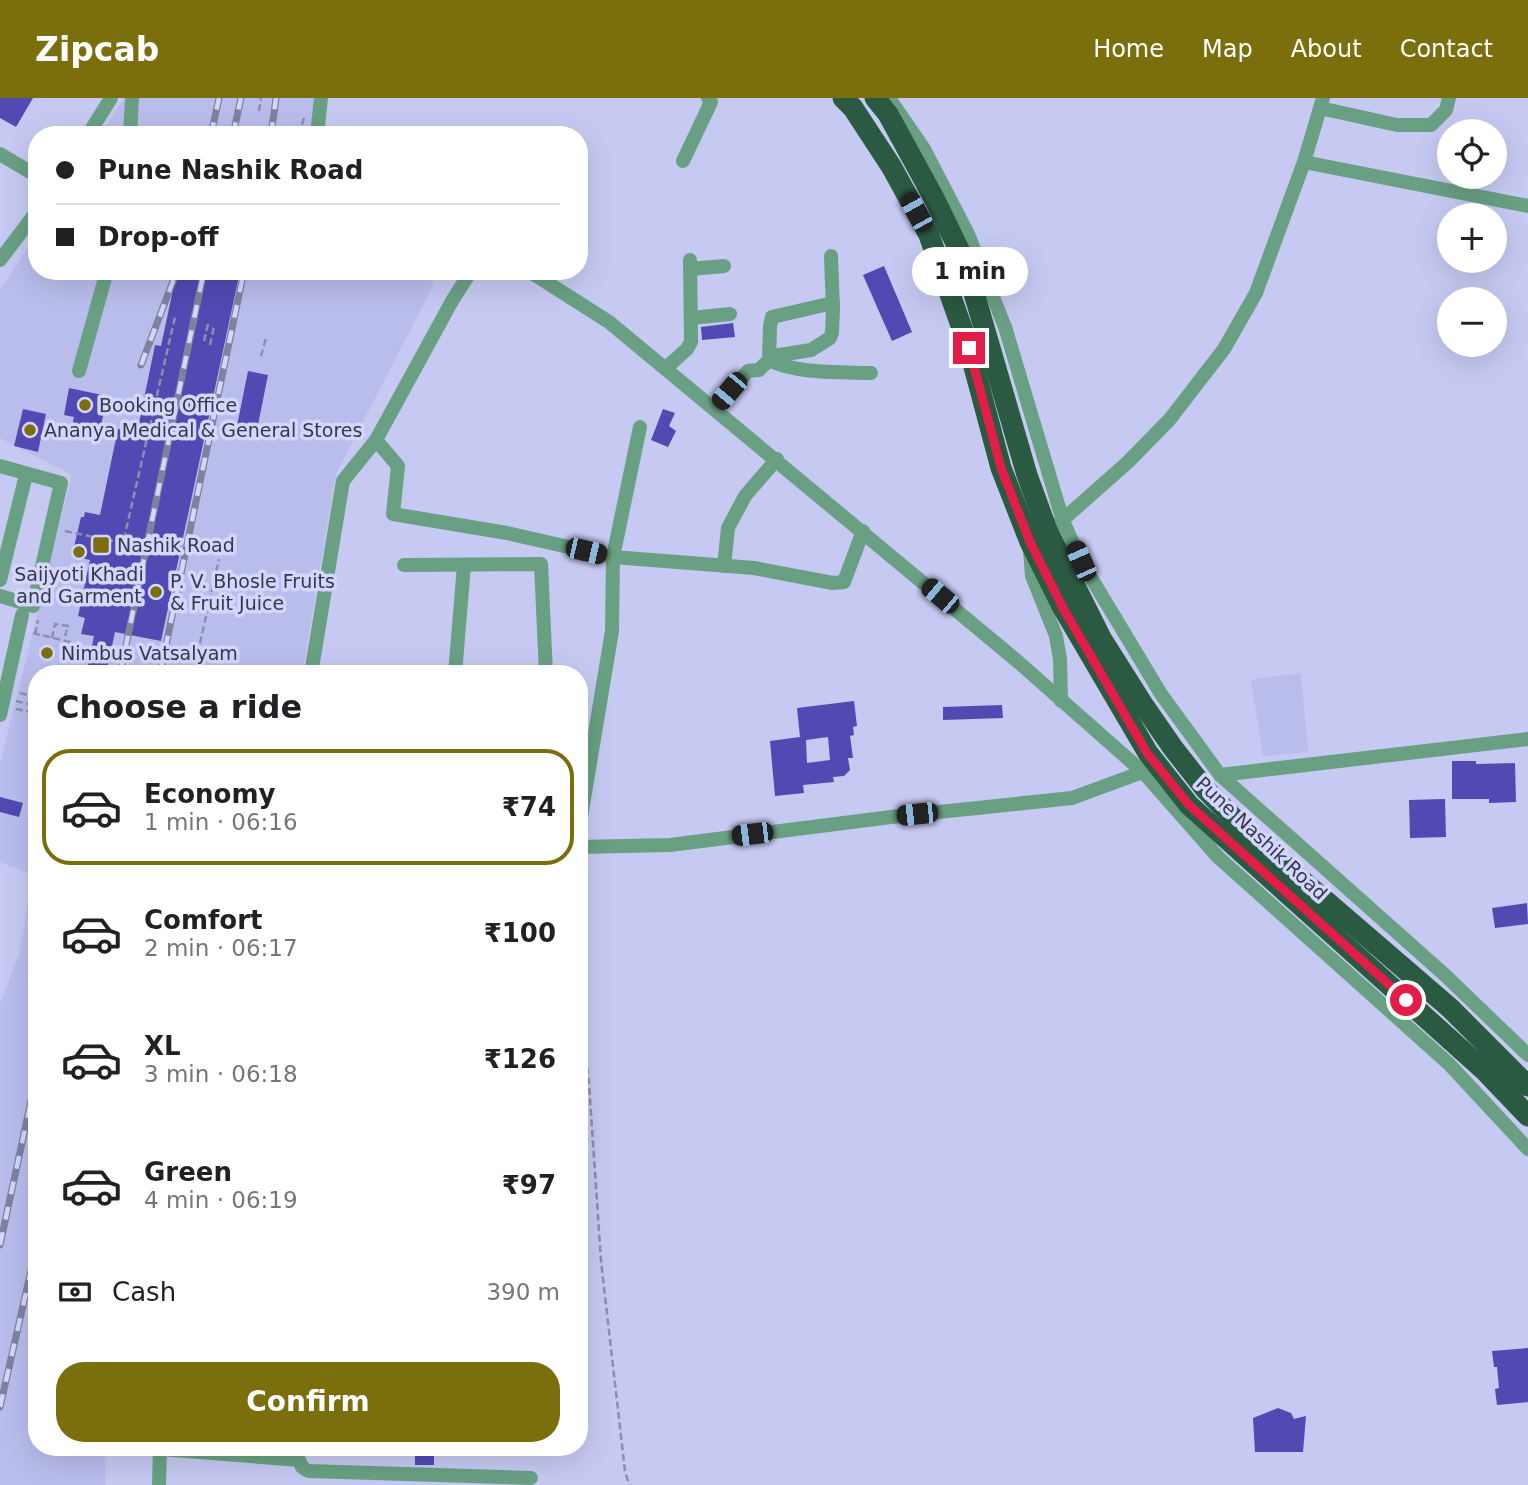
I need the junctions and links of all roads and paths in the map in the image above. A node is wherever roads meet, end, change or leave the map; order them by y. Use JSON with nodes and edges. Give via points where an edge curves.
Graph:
{"nodes":[{"id":1,"x":111,"y":98,"type":"edge"},
{"id":2,"x":132,"y":98,"type":"edge"},
{"id":3,"x":261,"y":98,"type":"edge"},
{"id":4,"x":321,"y":98,"type":"edge"},
{"id":5,"x":708,"y":98,"type":"edge"},
{"id":6,"x":844,"y":98,"type":"edge"},
{"id":7,"x":876,"y":98,"type":"edge"},
{"id":8,"x":889,"y":98,"type":"edge"},
{"id":9,"x":1449,"y":98,"type":"edge"},
{"id":10,"x":1322,"y":103,"type":"edge"},
{"id":11,"x":259,"y":111,"type":"dead end"},
{"id":12,"x":94,"y":126,"type":"edge"},
{"id":13,"x":130,"y":126,"type":"edge"},
{"id":14,"x":318,"y":126,"type":"edge"},
{"id":15,"x":0,"y":154,"type":"edge"},
{"id":16,"x":683,"y":161,"type":"dead end"},
{"id":17,"x":1304,"y":162,"type":"junction"},
{"id":18,"x":28,"y":171,"type":"edge"},
{"id":19,"x":1528,"y":206,"type":"edge"},
{"id":20,"x":28,"y":223,"type":"edge"},
{"id":21,"x":831,"y":256,"type":"dead end"},
{"id":22,"x":0,"y":260,"type":"edge"},
{"id":23,"x":724,"y":266,"type":"dead end"},
{"id":24,"x":104,"y":280,"type":"edge"},
{"id":25,"x":466,"y":280,"type":"edge"},
{"id":26,"x":543,"y":280,"type":"edge"},
{"id":27,"x":833,"y":303,"type":"junction"},
{"id":28,"x":730,"y":314,"type":"dead end"},
{"id":29,"x":175,"y":317,"type":"dead end"},
{"id":30,"x":692,"y":318,"type":"junction"},
{"id":31,"x":208,"y":324,"type":"dead end"},
{"id":32,"x":215,"y":326,"type":"dead end"},
{"id":33,"x":266,"y":338,"type":"dead end"},
{"id":34,"x":204,"y":341,"type":"dead end"},
{"id":35,"x":211,"y":345,"type":"dead end"},
{"id":36,"x":261,"y":356,"type":"dead end"},
{"id":37,"x":769,"y":360,"type":"junction"},
{"id":38,"x":666,"y":368,"type":"junction"},
{"id":39,"x":79,"y":371,"type":"dead end"},
{"id":40,"x":871,"y":373,"type":"dead end"},
{"id":41,"x":715,"y":409,"type":"junction"},
{"id":42,"x":640,"y":427,"type":"dead end"},
{"id":43,"x":376,"y":440,"type":"junction"},
{"id":44,"x":777,"y":460,"type":"junction"},
{"id":45,"x":0,"y":466,"type":"edge"},
{"id":46,"x":26,"y":475,"type":"junction"},
{"id":47,"x":51,"y":528,"type":"junction"},
{"id":48,"x":863,"y":531,"type":"junction"},
{"id":49,"x":1047,"y":531,"type":"junction"},
{"id":50,"x":613,"y":557,"type":"junction"},
{"id":51,"x":219,"y":559,"type":"dead end"},
{"id":52,"x":404,"y":565,"type":"dead end"},
{"id":53,"x":464,"y":565,"type":"junction"},
{"id":54,"x":724,"y":566,"type":"junction"},
{"id":55,"x":0,"y":580,"type":"edge"},
{"id":56,"x":0,"y":596,"type":"edge"},
{"id":57,"x":22,"y":615,"type":"dead end"},
{"id":58,"x":39,"y":617,"type":"dead end"},
{"id":59,"x":28,"y":632,"type":"dead end"},
{"id":60,"x":35,"y":634,"type":"junction"},
{"id":61,"x":65,"y":636,"type":"dead end"},
{"id":62,"x":52,"y":638,"type":"junction"},
{"id":63,"x":78,"y":644,"type":"dead end"},
{"id":64,"x":195,"y":665,"type":"edge"},
{"id":65,"x":312,"y":665,"type":"edge"},
{"id":66,"x":456,"y":665,"type":"edge"},
{"id":67,"x":546,"y":665,"type":"edge"},
{"id":68,"x":28,"y":695,"type":"edge"},
{"id":69,"x":13,"y":701,"type":"junction"},
{"id":70,"x":1061,"y":701,"type":"junction"},
{"id":71,"x":28,"y":704,"type":"edge"},
{"id":72,"x":28,"y":711,"type":"edge"},
{"id":73,"x":0,"y":715,"type":"edge"},
{"id":74,"x":1528,"y":739,"type":"edge"},
{"id":75,"x":1150,"y":770,"type":"junction"},
{"id":76,"x":588,"y":775,"type":"edge"},
{"id":77,"x":1220,"y":775,"type":"junction"},
{"id":78,"x":588,"y":847,"type":"edge"},
{"id":79,"x":1528,"y":1055,"type":"edge"},
{"id":80,"x":588,"y":1075,"type":"edge"},
{"id":81,"x":1528,"y":1086,"type":"edge"},
{"id":82,"x":1528,"y":1116,"type":"edge"},
{"id":83,"x":1528,"y":1149,"type":"edge"},
{"id":84,"x":160,"y":1456,"type":"edge"},
{"id":85,"x":253,"y":1456,"type":"edge"},
{"id":86,"x":531,"y":1478,"type":"dead end"},
{"id":87,"x":159,"y":1485,"type":"edge"},
{"id":88,"x":629,"y":1485,"type":"edge"}],
"edges":[{"from":1,"to":12,"type":"street"},
{"from":2,"to":13,"type":"street"},
{"from":3,"to":11,"type":"path"},
{"from":4,"to":14,"type":"street"},
{"from":5,"to":16,"type":"street","via":[[711,102]]},
{"from":6,"to":49,"type":"highway","via":[[891,166],[929,235],[969,348],[1001,468]]},
{"from":7,"to":49,"type":"highway","via":[[965,262]]},
{"from":8,"to":49,"type":"street","via":[[924,149],[968,234],[1005,327]]},
{"from":9,"to":10,"type":"street","via":[[1446,110],[1431,125],[1397,125]]},
{"from":10,"to":17,"type":"street"},
{"from":15,"to":18,"type":"street"},
{"from":17,"to":19,"type":"street"},
{"from":17,"to":49,"type":"street","via":[[1256,293],[1224,349],[1170,419]]},
{"from":20,"to":22,"type":"street"},
{"from":21,"to":27,"type":"street"},
{"from":23,"to":30,"type":"street","via":[[690,265]]},
{"from":24,"to":39,"type":"street"},
{"from":25,"to":43,"type":"street"},
{"from":26,"to":38,"type":"street","via":[[609,322]]},
{"from":27,"to":37,"type":"street","via":[[832,333],[822,345]]},
{"from":27,"to":37,"type":"street","via":[[772,317]]},
{"from":28,"to":30,"type":"street"},
{"from":29,"to":47,"type":"path","via":[[123,543]]},
{"from":30,"to":38,"type":"street","via":[[691,342]]},
{"from":31,"to":34,"type":"path"},
{"from":32,"to":35,"type":"path"},
{"from":33,"to":36,"type":"path"},
{"from":37,"to":40,"type":"street","via":[[785,366]]},
{"from":37,"to":41,"type":"street","via":[[759,370],[743,374]]},
{"from":38,"to":41,"type":"street"},
{"from":41,"to":44,"type":"street"},
{"from":42,"to":50,"type":"street"},
{"from":43,"to":50,"type":"street","via":[[398,466],[393,514]]},
{"from":43,"to":65,"type":"street","via":[[343,481]]},
{"from":44,"to":48,"type":"street"},
{"from":44,"to":54,"type":"street","via":[[746,496],[728,527]]},
{"from":45,"to":46,"type":"street"},
{"from":46,"to":47,"type":"street","via":[[61,483]]},
{"from":46,"to":55,"type":"street"},
{"from":47,"to":56,"type":"street","via":[[33,606]]},
{"from":48,"to":54,"type":"street","via":[[844,582]]},
{"from":48,"to":70,"type":"street"},
{"from":49,"to":70,"type":"street","via":[[1032,576],[1056,636]]},
{"from":49,"to":75,"type":"highway","name":"Pune Nashik Road","via":[[1063,608]]},
{"from":49,"to":77,"type":"street","via":[[1081,561],[1161,694]]},
{"from":49,"to":81,"type":"highway","name":"Pune Nashik Road","via":[[1101,638],[1206,790],[1254,839],[1450,1008]]},
{"from":50,"to":54,"type":"street"},
{"from":50,"to":76,"type":"street","via":[[612,631]]},
{"from":51,"to":64,"type":"path"},
{"from":52,"to":53,"type":"street"},
{"from":53,"to":66,"type":"street"},
{"from":53,"to":67,"type":"street","via":[[541,564]]},
{"from":57,"to":73,"type":"street"},
{"from":58,"to":60,"type":"path"},
{"from":59,"to":60,"type":"path"},
{"from":60,"to":62,"type":"path"},
{"from":61,"to":62,"type":"path","via":[[68,626],[55,624]]},
{"from":62,"to":63,"type":"path"},
{"from":68,"to":69,"type":"path","via":[[15,692]]},
{"from":69,"to":71,"type":"path"},
{"from":69,"to":72,"type":"path","via":[[11,708]]},
{"from":70,"to":75,"type":"street"},
{"from":74,"to":77,"type":"street"},
{"from":75,"to":78,"type":"street","via":[[1072,798],[670,845]]},
{"from":75,"to":82,"type":"highway","name":"Pune Nashik Road","via":[[1485,1071]]},
{"from":75,"to":83,"type":"street","via":[[1218,857],[1424,1040]]},
{"from":77,"to":79,"type":"street"},
{"from":80,"to":88,"type":"path","via":[[601,1261]]},
{"from":84,"to":87,"type":"street"},
{"from":85,"to":86,"type":"street","via":[[299,1460],[308,1471]]}]}
